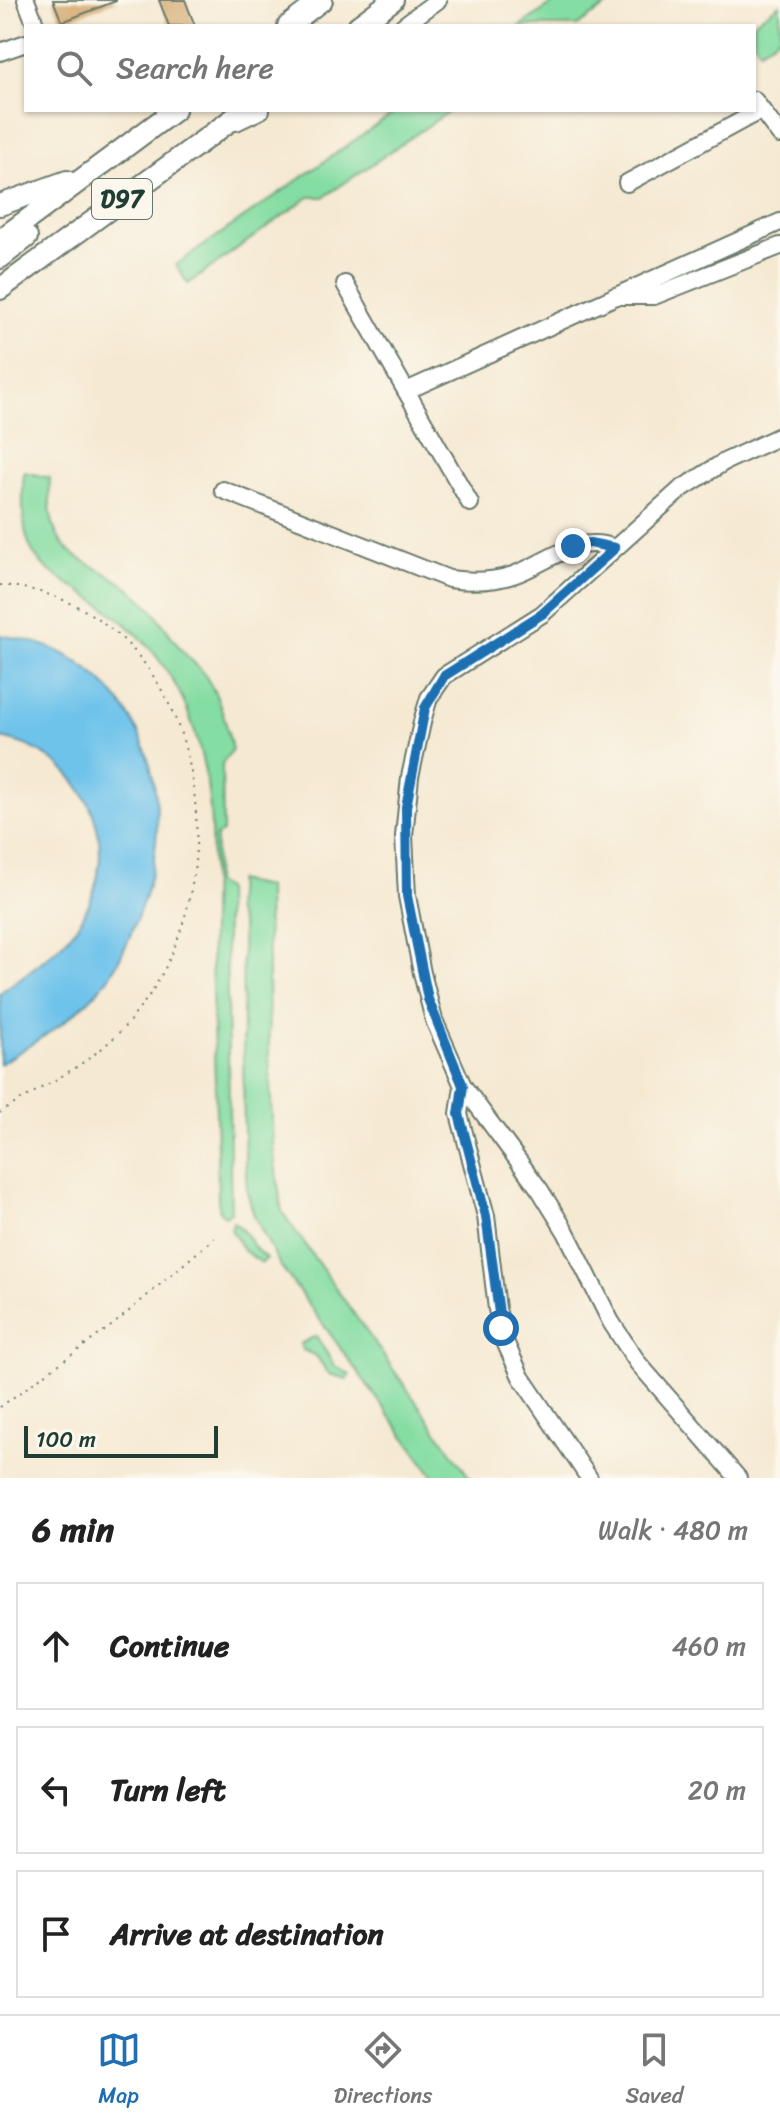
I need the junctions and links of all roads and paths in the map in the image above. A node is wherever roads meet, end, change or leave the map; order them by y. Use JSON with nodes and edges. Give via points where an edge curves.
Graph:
{"nodes":[{"id":1,"x":26,"y":0,"type":"edge"},
{"id":2,"x":322,"y":0,"type":"edge"},
{"id":3,"x":393,"y":0,"type":"edge"},
{"id":4,"x":438,"y":0,"type":"edge"},
{"id":5,"x":35,"y":24,"type":"edge"},
{"id":6,"x":291,"y":24,"type":"edge"},
{"id":7,"x":361,"y":24,"type":"edge"},
{"id":8,"x":406,"y":24,"type":"edge"},
{"id":9,"x":24,"y":44,"type":"edge"},
{"id":10,"x":0,"y":52,"type":"edge"},
{"id":11,"x":758,"y":105,"type":"edge"},
{"id":12,"x":172,"y":112,"type":"edge"},
{"id":13,"x":242,"y":112,"type":"edge"},
{"id":14,"x":257,"y":112,"type":"edge"},
{"id":15,"x":746,"y":112,"type":"edge"},
{"id":16,"x":219,"y":129,"type":"junction"},
{"id":17,"x":145,"y":132,"type":"junction"},
{"id":18,"x":780,"y":135,"type":"edge"},
{"id":19,"x":93,"y":171,"type":"junction"},
{"id":20,"x":627,"y":183,"type":"dead end"},
{"id":21,"x":0,"y":205,"type":"edge"},
{"id":22,"x":780,"y":222,"type":"edge"},
{"id":23,"x":0,"y":240,"type":"edge"},
{"id":24,"x":780,"y":246,"type":"edge"},
{"id":25,"x":0,"y":258,"type":"edge"},
{"id":26,"x":345,"y":284,"type":"dead end"},
{"id":27,"x":0,"y":289,"type":"edge"},
{"id":28,"x":614,"y":296,"type":"junction"},
{"id":29,"x":406,"y":391,"type":"junction"},
{"id":30,"x":780,"y":436,"type":"edge"},
{"id":31,"x":223,"y":490,"type":"dead end"},
{"id":32,"x":470,"y":503,"type":"dead end"},
{"id":33,"x":615,"y":548,"type":"junction"},
{"id":34,"x":0,"y":585,"type":"edge"},
{"id":35,"x":463,"y":1086,"type":"junction"},
{"id":36,"x":0,"y":1113,"type":"edge"},
{"id":37,"x":214,"y":1238,"type":"dead end"},
{"id":38,"x":0,"y":1407,"type":"edge"},
{"id":39,"x":589,"y":1478,"type":"edge"},
{"id":40,"x":738,"y":1478,"type":"edge"}],
"edges":[{"from":1,"to":5,"type":"street"},
{"from":2,"to":6,"type":"main road"},
{"from":3,"to":7,"type":"main road"},
{"from":4,"to":8,"type":"street"},
{"from":9,"to":10,"type":"street"},
{"from":11,"to":18,"type":"street"},
{"from":12,"to":17,"type":"main road","number":"D97"},
{"from":13,"to":16,"type":"main road","number":"D97"},
{"from":14,"to":16,"type":"street"},
{"from":15,"to":20,"type":"street"},
{"from":16,"to":27,"type":"main road","number":"D97"},
{"from":17,"to":19,"type":"main road","number":"D97"},
{"from":17,"to":25,"type":"main road","via":[[124,164]]},
{"from":19,"to":21,"type":"main road"},
{"from":19,"to":23,"type":"main road","number":"D97"},
{"from":22,"to":28,"type":"street"},
{"from":24,"to":28,"type":"street","via":[[654,296]]},
{"from":26,"to":29,"type":"street"},
{"from":28,"to":29,"type":"street"},
{"from":29,"to":32,"type":"street"},
{"from":30,"to":33,"type":"street","via":[[681,489]]},
{"from":31,"to":33,"type":"street","via":[[449,579],[485,581],[512,575],[581,544]]},
{"from":33,"to":35,"type":"street","via":[[542,614],[454,668],[425,708],[406,807],[404,866],[428,999]]},
{"from":34,"to":36,"type":"path","via":[[78,608],[134,654],[179,728],[195,786],[199,828],[190,908],[150,994],[93,1056]]},
{"from":35,"to":39,"type":"street","via":[[461,1123],[486,1216],[506,1344],[526,1385]]},
{"from":35,"to":40,"type":"street","via":[[540,1190],[638,1363]]},
{"from":37,"to":38,"type":"path","via":[[114,1324]]}]}
